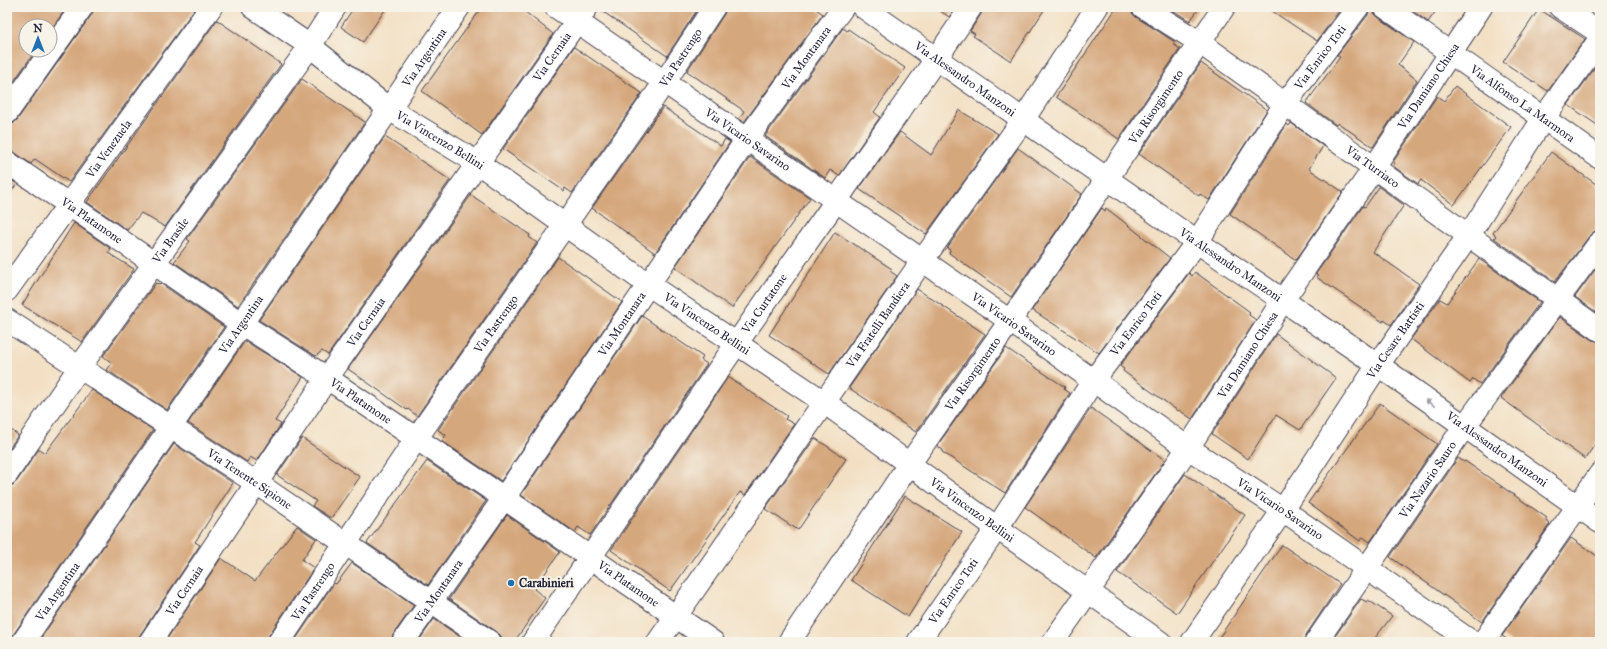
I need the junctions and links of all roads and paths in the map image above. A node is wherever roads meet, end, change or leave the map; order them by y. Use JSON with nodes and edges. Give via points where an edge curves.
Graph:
{"nodes":[{"id":1,"x":82,"y":7,"type":"edge"},
{"id":2,"x":211,"y":7,"type":"edge"},
{"id":3,"x":254,"y":7,"type":"edge"},
{"id":4,"x":335,"y":7,"type":"edge"},
{"id":5,"x":459,"y":7,"type":"edge"},
{"id":6,"x":556,"y":7,"type":"edge"},
{"id":7,"x":714,"y":7,"type":"edge"},
{"id":8,"x":843,"y":7,"type":"edge"},
{"id":9,"x":863,"y":7,"type":"edge"},
{"id":10,"x":971,"y":7,"type":"edge"},
{"id":11,"x":1097,"y":7,"type":"edge"},
{"id":12,"x":1144,"y":7,"type":"edge"},
{"id":13,"x":1224,"y":7,"type":"edge"},
{"id":14,"x":1358,"y":7,"type":"edge"},
{"id":15,"x":1385,"y":7,"type":"edge"},
{"id":16,"x":1481,"y":7,"type":"edge"},
{"id":17,"x":1560,"y":7,"type":"edge"},
{"id":18,"x":582,"y":14,"type":"edge"},
{"id":19,"x":1600,"y":34,"type":"edge"},
{"id":20,"x":1600,"y":39,"type":"edge"},
{"id":21,"x":1199,"y":42,"type":"junction"},
{"id":22,"x":310,"y":46,"type":"junction"},
{"id":23,"x":1451,"y":54,"type":"junction"},
{"id":24,"x":937,"y":59,"type":"junction"},
{"id":25,"x":664,"y":83,"type":"junction"},
{"id":26,"x":1285,"y":104,"type":"junction"},
{"id":27,"x":389,"y":109,"type":"junction"},
{"id":28,"x":7,"y":113,"type":"edge"},
{"id":29,"x":1543,"y":119,"type":"junction"},
{"id":30,"x":1023,"y":120,"type":"junction"},
{"id":31,"x":747,"y":139,"type":"junction"},
{"id":32,"x":1600,"y":158,"type":"edge"},
{"id":33,"x":7,"y":162,"type":"edge"},
{"id":34,"x":478,"y":163,"type":"junction"},
{"id":35,"x":1374,"y":168,"type":"junction"},
{"id":36,"x":1106,"y":178,"type":"junction"},
{"id":37,"x":835,"y":201,"type":"junction"},
{"id":38,"x":70,"y":205,"type":"junction"},
{"id":39,"x":566,"y":225,"type":"junction"},
{"id":40,"x":1469,"y":235,"type":"junction"},
{"id":41,"x":1196,"y":242,"type":"junction"},
{"id":42,"x":1600,"y":242,"type":"edge"},
{"id":43,"x":922,"y":261,"type":"junction"},
{"id":44,"x":153,"y":264,"type":"junction"},
{"id":45,"x":649,"y":285,"type":"junction"},
{"id":46,"x":7,"y":290,"type":"edge"},
{"id":47,"x":1283,"y":300,"type":"junction"},
{"id":48,"x":1557,"y":300,"type":"junction"},
{"id":49,"x":7,"y":320,"type":"edge"},
{"id":50,"x":1010,"y":321,"type":"junction"},
{"id":51,"x":242,"y":324,"type":"junction"},
{"id":52,"x":1600,"y":330,"type":"edge"},
{"id":53,"x":736,"y":344,"type":"junction"},
{"id":54,"x":1378,"y":365,"type":"junction"},
{"id":55,"x":79,"y":368,"type":"junction"},
{"id":56,"x":327,"y":378,"type":"junction"},
{"id":57,"x":1093,"y":381,"type":"junction"},
{"id":58,"x":824,"y":402,"type":"junction"},
{"id":59,"x":1464,"y":427,"type":"junction"},
{"id":60,"x":171,"y":428,"type":"junction"},
{"id":61,"x":416,"y":439,"type":"junction"},
{"id":62,"x":1188,"y":448,"type":"junction"},
{"id":63,"x":910,"y":463,"type":"junction"},
{"id":64,"x":7,"y":474,"type":"edge"},
{"id":65,"x":1600,"y":474,"type":"edge"},
{"id":66,"x":258,"y":484,"type":"junction"},
{"id":67,"x":504,"y":498,"type":"junction"},
{"id":68,"x":1577,"y":505,"type":"junction"},
{"id":69,"x":1283,"y":510,"type":"junction"},
{"id":70,"x":1600,"y":522,"type":"edge"},
{"id":71,"x":997,"y":528,"type":"junction"},
{"id":72,"x":346,"y":545,"type":"junction"},
{"id":73,"x":590,"y":558,"type":"junction"},
{"id":74,"x":1368,"y":568,"type":"junction"},
{"id":75,"x":1088,"y":592,"type":"junction"},
{"id":76,"x":430,"y":601,"type":"junction"},
{"id":77,"x":675,"y":616,"type":"junction"},
{"id":78,"x":23,"y":642,"type":"edge"},
{"id":79,"x":150,"y":642,"type":"edge"},
{"id":80,"x":279,"y":642,"type":"edge"},
{"id":81,"x":403,"y":642,"type":"edge"},
{"id":82,"x":490,"y":642,"type":"edge"},
{"id":83,"x":533,"y":642,"type":"edge"},
{"id":84,"x":658,"y":642,"type":"edge"},
{"id":85,"x":713,"y":642,"type":"edge"},
{"id":86,"x":789,"y":642,"type":"edge"},
{"id":87,"x":918,"y":642,"type":"edge"},
{"id":88,"x":1053,"y":642,"type":"edge"},
{"id":89,"x":1160,"y":642,"type":"edge"},
{"id":90,"x":1192,"y":642,"type":"edge"},
{"id":91,"x":1316,"y":642,"type":"edge"},
{"id":92,"x":1472,"y":642,"type":"edge"},
{"id":93,"x":1483,"y":642,"type":"edge"}],
"edges":[{"from":1,"to":28,"type":"street"},
{"from":2,"to":38,"type":"street","name":"Via Venezuela"},
{"from":3,"to":22,"type":"street","name":"Via Vincenzo Bellini"},
{"from":4,"to":22,"type":"street","name":"Via Brasile"},
{"from":5,"to":27,"type":"street","name":"Via Argentina"},
{"from":6,"to":18,"type":"street","name":"Via Vicario Savarino"},
{"from":7,"to":25,"type":"street","name":"Via Pastrengo"},
{"from":8,"to":31,"type":"street","name":"Via Montanara"},
{"from":9,"to":24,"type":"street","name":"Via Alessandro Manzoni"},
{"from":10,"to":24,"type":"street","name":"Via Curtatone"},
{"from":11,"to":30,"type":"street","name":"Via Fratelli Bandiera"},
{"from":12,"to":21,"type":"street","name":"Via Turriaco"},
{"from":13,"to":21,"type":"street","name":"Via Risorgimento"},
{"from":14,"to":26,"type":"street","name":"Via Enrico Toti"},
{"from":15,"to":23,"type":"street","name":"Via Alfonso La Marmora"},
{"from":16,"to":23,"type":"street","name":"Via Damiano Chiesa"},
{"from":17,"to":19,"type":"street"},
{"from":18,"to":25,"type":"street","name":"Via Vicario Savarino"},
{"from":18,"to":34,"type":"street","name":"Via Cernaia"},
{"from":20,"to":29,"type":"street","name":"Via Cesare Battisti"},
{"from":21,"to":26,"type":"street","name":"Via Turriaco"},
{"from":21,"to":36,"type":"street","name":"Via Risorgimento"},
{"from":22,"to":27,"type":"street","name":"Via Vincenzo Bellini"},
{"from":22,"to":44,"type":"street","name":"Via Brasile"},
{"from":23,"to":29,"type":"street","name":"Via Alfonso La Marmora"},
{"from":23,"to":35,"type":"street","name":"Via Damiano Chiesa"},
{"from":24,"to":30,"type":"street","name":"Via Alessandro Manzoni"},
{"from":24,"to":37,"type":"street","name":"Via Curtatone"},
{"from":25,"to":31,"type":"street","name":"Via Vicario Savarino"},
{"from":25,"to":39,"type":"street","name":"Via Pastrengo"},
{"from":26,"to":35,"type":"street","name":"Via Turriaco"},
{"from":26,"to":41,"type":"street","name":"Via Enrico Toti"},
{"from":27,"to":34,"type":"street","name":"Via Vincenzo Bellini"},
{"from":27,"to":51,"type":"street","name":"Via Argentina"},
{"from":29,"to":32,"type":"street","name":"Via Alfonso La Marmora"},
{"from":29,"to":40,"type":"street","name":"Via Cesare Battisti"},
{"from":30,"to":36,"type":"street","name":"Via Alessandro Manzoni"},
{"from":30,"to":43,"type":"street","name":"Via Fratelli Bandiera"},
{"from":31,"to":37,"type":"street","name":"Via Vicario Savarino"},
{"from":31,"to":45,"type":"street","name":"Via Montanara"},
{"from":33,"to":38,"type":"street","name":"Via Platamone"},
{"from":34,"to":39,"type":"street","name":"Via Vincenzo Bellini"},
{"from":34,"to":56,"type":"street","name":"Via Cernaia"},
{"from":35,"to":40,"type":"street","name":"Via Turriaco"},
{"from":35,"to":47,"type":"street","name":"Via Damiano Chiesa"},
{"from":36,"to":41,"type":"street","name":"Via Alessandro Manzoni"},
{"from":36,"to":50,"type":"street","name":"Via Risorgimento"},
{"from":37,"to":43,"type":"street","name":"Via Vicario Savarino"},
{"from":37,"to":53,"type":"street","name":"Via Curtatone"},
{"from":38,"to":44,"type":"street","name":"Via Platamone"},
{"from":38,"to":46,"type":"street","name":"Via Venezuela"},
{"from":39,"to":45,"type":"street","name":"Via Vincenzo Bellini"},
{"from":39,"to":61,"type":"street","name":"Via Pastrengo"},
{"from":40,"to":48,"type":"street","name":"Via Turriaco"},
{"from":40,"to":54,"type":"street","name":"Via Cesare Battisti"},
{"from":41,"to":47,"type":"street","name":"Via Alessandro Manzoni"},
{"from":41,"to":57,"type":"street","name":"Via Enrico Toti"},
{"from":42,"to":48,"type":"street","name":"Via Nazario Sauro"},
{"from":43,"to":50,"type":"street","name":"Via Vicario Savarino"},
{"from":43,"to":58,"type":"street","name":"Via Fratelli Bandiera"},
{"from":44,"to":51,"type":"street","name":"Via Platamone"},
{"from":44,"to":55,"type":"street","name":"Via Brasile"},
{"from":45,"to":53,"type":"street","name":"Via Vincenzo Bellini"},
{"from":45,"to":67,"type":"street","name":"Via Montanara"},
{"from":47,"to":54,"type":"street","name":"Via Alessandro Manzoni"},
{"from":47,"to":62,"type":"street","name":"Via Damiano Chiesa"},
{"from":48,"to":52,"type":"street","name":"Via Turriaco"},
{"from":48,"to":59,"type":"street","name":"Via Nazario Sauro"},
{"from":49,"to":55,"type":"street","name":"Via Tenente Sipione"},
{"from":50,"to":57,"type":"street","name":"Via Vicario Savarino"},
{"from":50,"to":63,"type":"street","name":"Via Risorgimento"},
{"from":51,"to":56,"type":"street","name":"Via Platamone"},
{"from":51,"to":60,"type":"street","name":"Via Argentina"},
{"from":53,"to":58,"type":"street","name":"Via Vincenzo Bellini"},
{"from":53,"to":73,"type":"street","name":"Via Curtatone"},
{"from":59,"to":54,"type":"street","name":"Via Alessandro Manzoni","one_way":true},
{"from":54,"to":69,"type":"street","name":"Via Cesare Battisti"},
{"from":55,"to":60,"type":"street","name":"Via Tenente Sipione"},
{"from":55,"to":64,"type":"street","name":"Via Brasile"},
{"from":56,"to":61,"type":"street","name":"Via Platamone"},
{"from":56,"to":66,"type":"street","name":"Via Cernaia"},
{"from":57,"to":62,"type":"street","name":"Via Vicario Savarino"},
{"from":57,"to":71,"type":"street","name":"Via Enrico Toti"},
{"from":58,"to":63,"type":"street","name":"Via Vincenzo Bellini"},
{"from":58,"to":77,"type":"street","name":"Via Fratelli Bandiera"},
{"from":59,"to":68,"type":"street","name":"Via Alessandro Manzoni"},
{"from":59,"to":74,"type":"street","name":"Via Nazario Sauro"},
{"from":60,"to":66,"type":"street","name":"Via Tenente Sipione"},
{"from":60,"to":78,"type":"street","name":"Via Argentina"},
{"from":61,"to":67,"type":"street","name":"Via Platamone"},
{"from":61,"to":72,"type":"street","name":"Via Pastrengo"},
{"from":62,"to":69,"type":"street","name":"Via Vicario Savarino"},
{"from":62,"to":75,"type":"street","name":"Via Damiano Chiesa"},
{"from":63,"to":71,"type":"street","name":"Via Vincenzo Bellini"},
{"from":63,"to":86,"type":"street","name":"Via Risorgimento"},
{"from":65,"to":68,"type":"street"},
{"from":66,"to":72,"type":"street","name":"Via Tenente Sipione"},
{"from":66,"to":79,"type":"street","name":"Via Cernaia"},
{"from":67,"to":73,"type":"street","name":"Via Platamone"},
{"from":67,"to":76,"type":"street","name":"Via Montanara"},
{"from":68,"to":70,"type":"street","name":"Via Alessandro Manzoni"},
{"from":68,"to":93,"type":"street"},
{"from":69,"to":74,"type":"street","name":"Via Vicario Savarino"},
{"from":69,"to":90,"type":"street","name":"Via Cesare Battisti"},
{"from":71,"to":75,"type":"street","name":"Via Vincenzo Bellini"},
{"from":71,"to":87,"type":"street","name":"Via Enrico Toti"},
{"from":72,"to":76,"type":"street","name":"Via Tenente Sipione"},
{"from":72,"to":80,"type":"street","name":"Via Pastrengo"},
{"from":73,"to":77,"type":"street","name":"Via Platamone"},
{"from":73,"to":83,"type":"street","name":"Via Curtatone"},
{"from":74,"to":91,"type":"street","name":"Via Nazario Sauro"},
{"from":74,"to":92,"type":"street","name":"Via Vicario Savarino"},
{"from":75,"to":88,"type":"street","name":"Via Damiano Chiesa"},
{"from":75,"to":89,"type":"street","name":"Via Vincenzo Bellini"},
{"from":76,"to":81,"type":"street","name":"Via Montanara"},
{"from":76,"to":82,"type":"street","name":"Via Tenente Sipione"},
{"from":77,"to":84,"type":"street","name":"Via Fratelli Bandiera"},
{"from":77,"to":85,"type":"street","name":"Via Platamone"}]}
